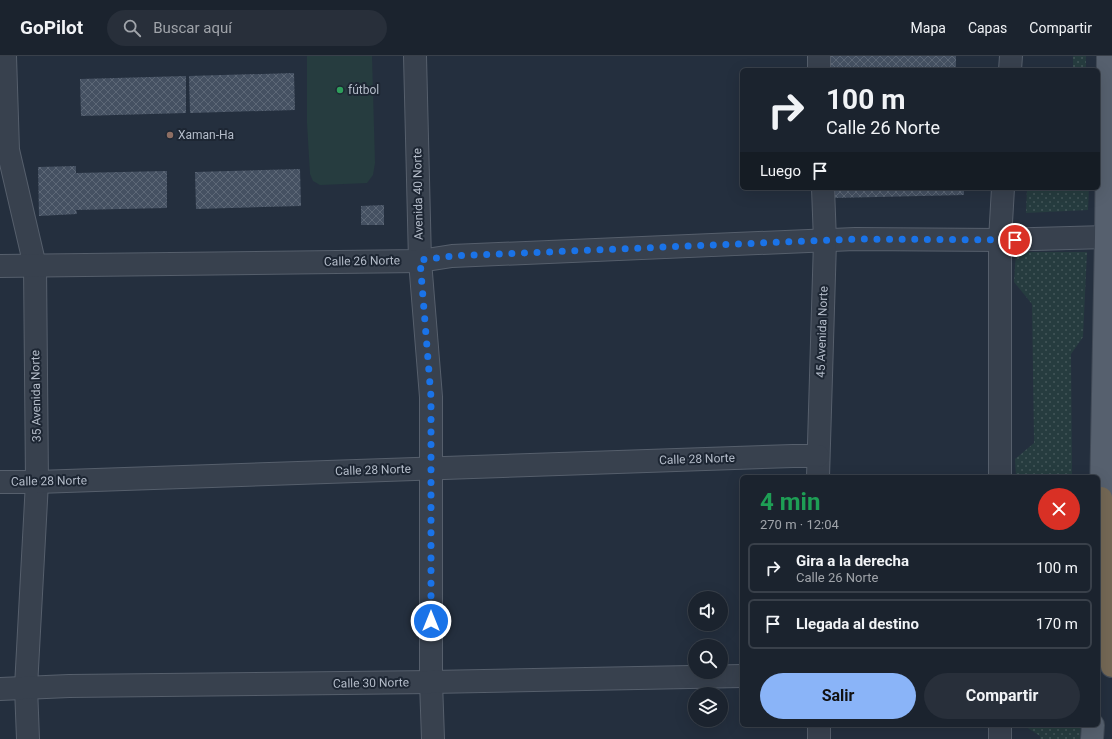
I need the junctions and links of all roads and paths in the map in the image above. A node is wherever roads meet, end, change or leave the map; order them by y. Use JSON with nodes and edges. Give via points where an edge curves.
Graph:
{"nodes":[{"id":1,"x":5,"y":56,"type":"edge"},
{"id":2,"x":416,"y":56,"type":"edge"},
{"id":3,"x":818,"y":56,"type":"edge"},
{"id":4,"x":1011,"y":56,"type":"edge"},
{"id":5,"x":1108,"y":56,"type":"edge"},
{"id":6,"x":819,"y":68,"type":"edge"},
{"id":7,"x":1010,"y":68,"type":"edge"},
{"id":8,"x":823,"y":190,"type":"edge"},
{"id":9,"x":1003,"y":190,"type":"edge"},
{"id":10,"x":1106,"y":237,"type":"junction"},
{"id":11,"x":1000,"y":240,"type":"junction"},
{"id":12,"x":825,"y":241,"type":"junction"},
{"id":13,"x":420,"y":260,"type":"junction"},
{"id":14,"x":0,"y":266,"type":"edge"},
{"id":15,"x":35,"y":266,"type":"junction"},
{"id":16,"x":818,"y":467,"type":"edge"},
{"id":17,"x":432,"y":469,"type":"junction"},
{"id":18,"x":1000,"y":475,"type":"edge"},
{"id":19,"x":0,"y":482,"type":"edge"},
{"id":20,"x":37,"y":482,"type":"junction"},
{"id":21,"x":1101,"y":498,"type":"junction"},
{"id":22,"x":1100,"y":506,"type":"edge"},
{"id":23,"x":1112,"y":666,"type":"edge"},
{"id":24,"x":740,"y":676,"type":"edge"},
{"id":25,"x":431,"y":682,"type":"junction"},
{"id":26,"x":26,"y":687,"type":"junction"},
{"id":27,"x":0,"y":689,"type":"edge"},
{"id":28,"x":819,"y":727,"type":"edge"},
{"id":29,"x":1000,"y":727,"type":"edge"},
{"id":30,"x":1093,"y":727,"type":"edge"},
{"id":31,"x":28,"y":739,"type":"edge"},
{"id":32,"x":433,"y":739,"type":"edge"},
{"id":33,"x":819,"y":739,"type":"edge"},
{"id":34,"x":1000,"y":739,"type":"edge"},
{"id":35,"x":1092,"y":739,"type":"edge"}],
"edges":[{"from":1,"to":15,"type":"street","name":"35 Avenida Norte","via":[[8,150]]},
{"from":2,"to":13,"type":"street","name":"Avenida 40 Norte"},
{"from":3,"to":6,"type":"street"},
{"from":4,"to":7,"type":"street"},
{"from":5,"to":10,"type":"main road"},
{"from":8,"to":12,"type":"street","name":"45 Avenida Norte"},
{"from":9,"to":11,"type":"street"},
{"from":10,"to":11,"type":"street","name":"Calle 26 Norte"},
{"from":10,"to":21,"type":"main road"},
{"from":11,"to":12,"type":"street","name":"Calle 26 Norte"},
{"from":11,"to":18,"type":"street"},
{"from":12,"to":13,"type":"street","name":"Calle 26 Norte","via":[[452,256]]},
{"from":12,"to":16,"type":"street","name":"45 Avenida Norte"},
{"from":13,"to":15,"type":"street","name":"Calle 26 Norte"},
{"from":13,"to":17,"type":"street","name":"Avenida 40 Norte","via":[[431,397]]},
{"from":14,"to":15,"type":"street","name":"Calle 26 Norte"},
{"from":15,"to":20,"type":"street","name":"35 Avenida Norte"},
{"from":16,"to":17,"type":"street","name":"Calle 28 Norte","via":[[786,456]]},
{"from":17,"to":20,"type":"street","name":"Calle 28 Norte"},
{"from":17,"to":25,"type":"street","name":"Avenida 40 Norte"},
{"from":19,"to":20,"type":"street","name":"Calle 28 Norte"},
{"from":20,"to":26,"type":"street","name":"35 Avenida Norte"},
{"from":21,"to":22,"type":"main road"},
{"from":21,"to":23,"type":"highway","via":[[1110,549]]},
{"from":24,"to":25,"type":"street","name":"Calle 30 Norte"},
{"from":25,"to":26,"type":"street","name":"Calle 30 Norte"},
{"from":25,"to":32,"type":"street","name":"Avenida 40 Norte"},
{"from":26,"to":27,"type":"street","name":"Calle 30 Norte"},
{"from":26,"to":31,"type":"street","name":"35 Avenida Norte"},
{"from":28,"to":33,"type":"street"},
{"from":29,"to":34,"type":"street"},
{"from":30,"to":35,"type":"main road"}]}
